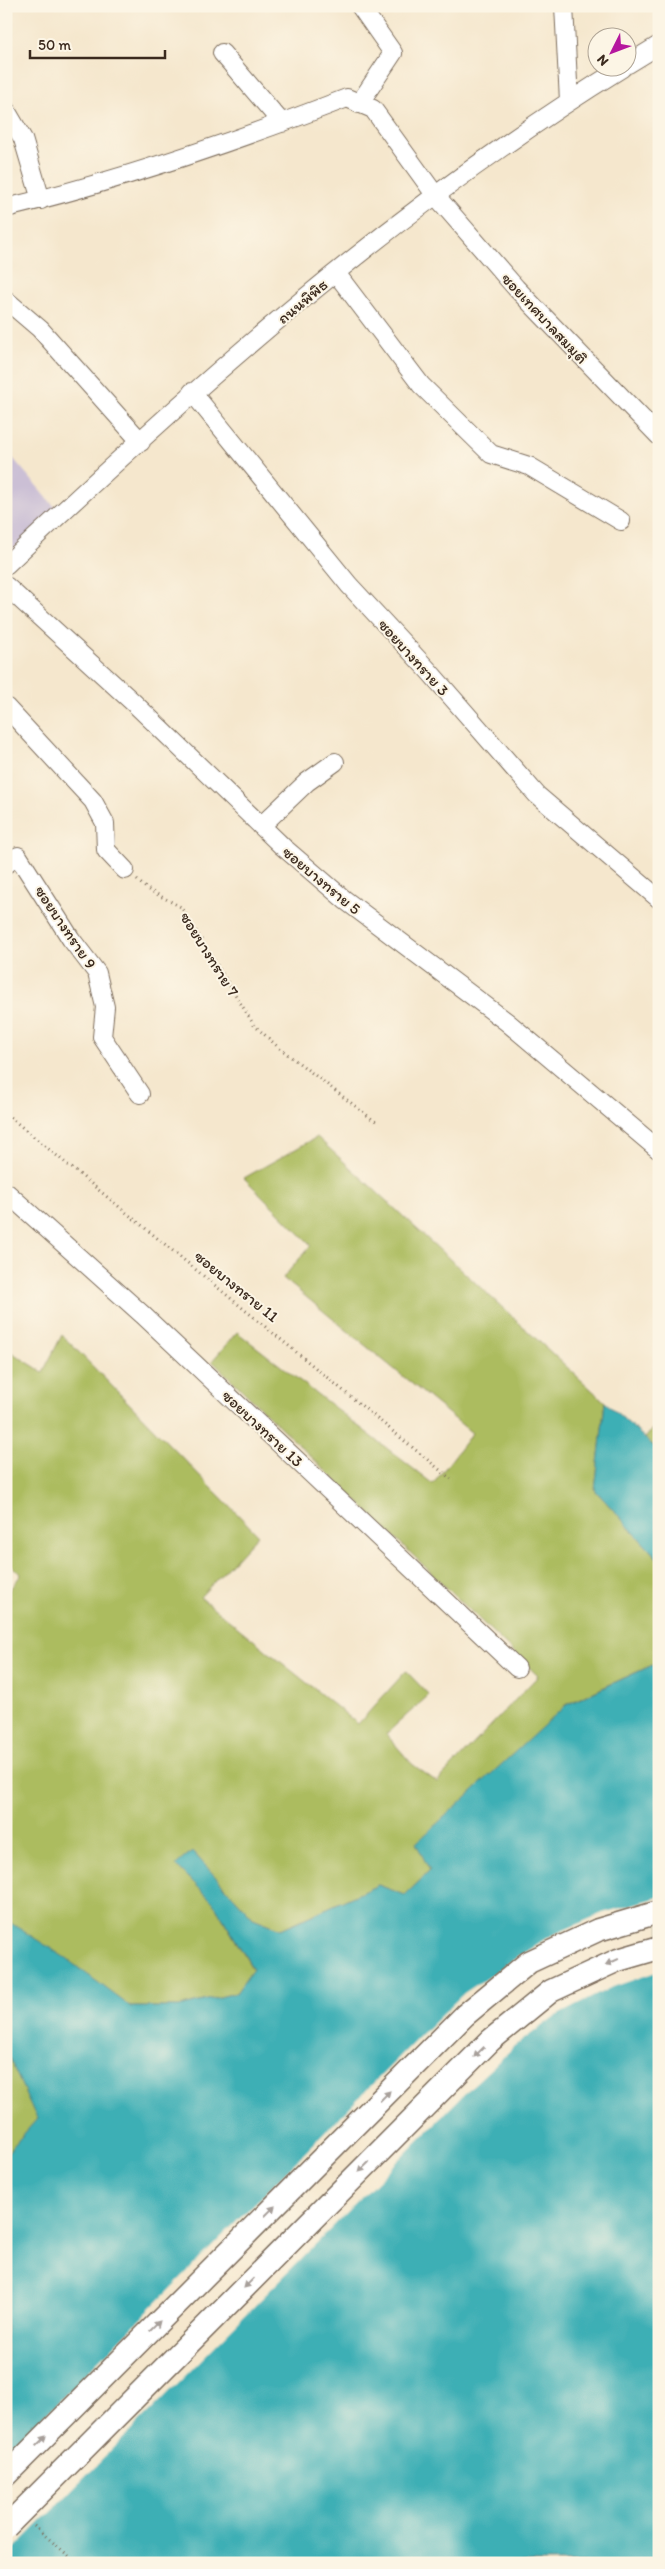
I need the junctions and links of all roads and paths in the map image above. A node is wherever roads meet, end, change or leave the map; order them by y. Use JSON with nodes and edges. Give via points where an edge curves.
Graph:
{"nodes":[{"id":1,"x":360,"y":6,"type":"edge"},
{"id":2,"x":564,"y":6,"type":"edge"},
{"id":3,"x":659,"y":44,"type":"edge"},
{"id":4,"x":222,"y":52,"type":"dead end"},
{"id":5,"x":638,"y":58,"type":"edge"},
{"id":6,"x":606,"y":78,"type":"edge"},
{"id":7,"x":569,"y":101,"type":"junction"},
{"id":8,"x":359,"y":104,"type":"junction"},
{"id":9,"x":6,"y":110,"type":"edge"},
{"id":10,"x":282,"y":123,"type":"junction"},
{"id":11,"x":436,"y":196,"type":"junction"},
{"id":12,"x":41,"y":200,"type":"junction"},
{"id":13,"x":6,"y":208,"type":"edge"},
{"id":14,"x":336,"y":273,"type":"junction"},
{"id":15,"x":6,"y":300,"type":"edge"},
{"id":16,"x":192,"y":392,"type":"junction"},
{"id":17,"x":659,"y":436,"type":"edge"},
{"id":18,"x":141,"y":442,"type":"junction"},
{"id":19,"x":621,"y":521,"type":"dead end"},
{"id":20,"x":6,"y":565,"type":"edge"},
{"id":21,"x":6,"y":586,"type":"edge"},
{"id":22,"x":6,"y":707,"type":"edge"},
{"id":23,"x":335,"y":762,"type":"dead end"},
{"id":24,"x":261,"y":826,"type":"junction"},
{"id":25,"x":6,"y":864,"type":"edge"},
{"id":26,"x":125,"y":870,"type":"joint"},
{"id":27,"x":659,"y":899,"type":"edge"},
{"id":28,"x":140,"y":1094,"type":"dead end"},
{"id":29,"x":6,"y":1114,"type":"edge"},
{"id":30,"x":376,"y":1122,"type":"dead end"},
{"id":31,"x":659,"y":1150,"type":"edge"},
{"id":32,"x":6,"y":1192,"type":"edge"},
{"id":33,"x":452,"y":1479,"type":"dead end"},
{"id":34,"x":517,"y":1668,"type":"dead end"},
{"id":35,"x":659,"y":1912,"type":"edge"},
{"id":36,"x":659,"y":1948,"type":"edge"},
{"id":37,"x":6,"y":2475,"type":"edge"},
{"id":38,"x":17,"y":2524,"type":"edge"},
{"id":39,"x":77,"y":2563,"type":"edge"}],
"edges":[{"from":1,"to":8,"type":"street","via":[[393,53]]},
{"from":2,"to":7,"type":"street"},
{"from":3,"to":5,"type":"street"},
{"from":4,"to":10,"type":"street"},
{"from":6,"to":7,"type":"street","name":"ถนนพิพิธ"},
{"from":7,"to":11,"type":"street","name":"ถนนพิพิธ"},
{"from":8,"to":10,"type":"street","via":[[346,98]]},
{"from":8,"to":11,"type":"street","name":"ซอยเทศบาลสมมุติ","via":[[373,109]]},
{"from":9,"to":12,"type":"street","via":[[23,139]]},
{"from":10,"to":12,"type":"street"},
{"from":11,"to":14,"type":"street","name":"ถนนพิพิธ"},
{"from":11,"to":17,"type":"street","name":"ซอยเทศบาลสมมุติ","via":[[516,288]]},
{"from":12,"to":13,"type":"street"},
{"from":14,"to":16,"type":"street","name":"ถนนพิพิธ"},
{"from":14,"to":19,"type":"street","via":[[422,385],[491,454],[529,466]]},
{"from":15,"to":18,"type":"street","via":[[46,336]]},
{"from":16,"to":18,"type":"street","name":"ถนนพิพิธ"},
{"from":16,"to":27,"type":"street","name":"ซอยบางทราย 3","via":[[349,585],[537,795]]},
{"from":18,"to":20,"type":"street","name":"ถนนพิพิธ"},
{"from":21,"to":24,"type":"street","name":"ซอยบางทราย 5"},
{"from":22,"to":26,"type":"street","via":[[94,801],[105,823],[106,850]]},
{"from":23,"to":24,"type":"street","via":[[307,782]]},
{"from":24,"to":31,"type":"street","name":"ซอยบางทราย 5","via":[[345,900],[507,1022]]},
{"from":25,"to":28,"type":"street","name":"ซอยบางทราย 9","via":[[18,856],[71,939],[97,973],[105,1007],[102,1036]]},
{"from":26,"to":30,"type":"path","name":"ซอยบางทราย 7","via":[[147,889],[181,907],[254,1025],[278,1048]]},
{"from":29,"to":33,"type":"path","name":"ซอยบางทราย 11"},
{"from":32,"to":34,"type":"street","name":"ซอยบางทราย 13","via":[[143,1315]]},
{"from":37,"to":35,"type":"main road","one_way":true,"via":[[465,2015],[529,1962],[598,1930]]},
{"from":36,"to":38,"type":"main road","one_way":true,"bridge":true,"via":[[618,1960],[552,1991],[491,2040]]},
{"from":38,"to":39,"type":"path"}]}
